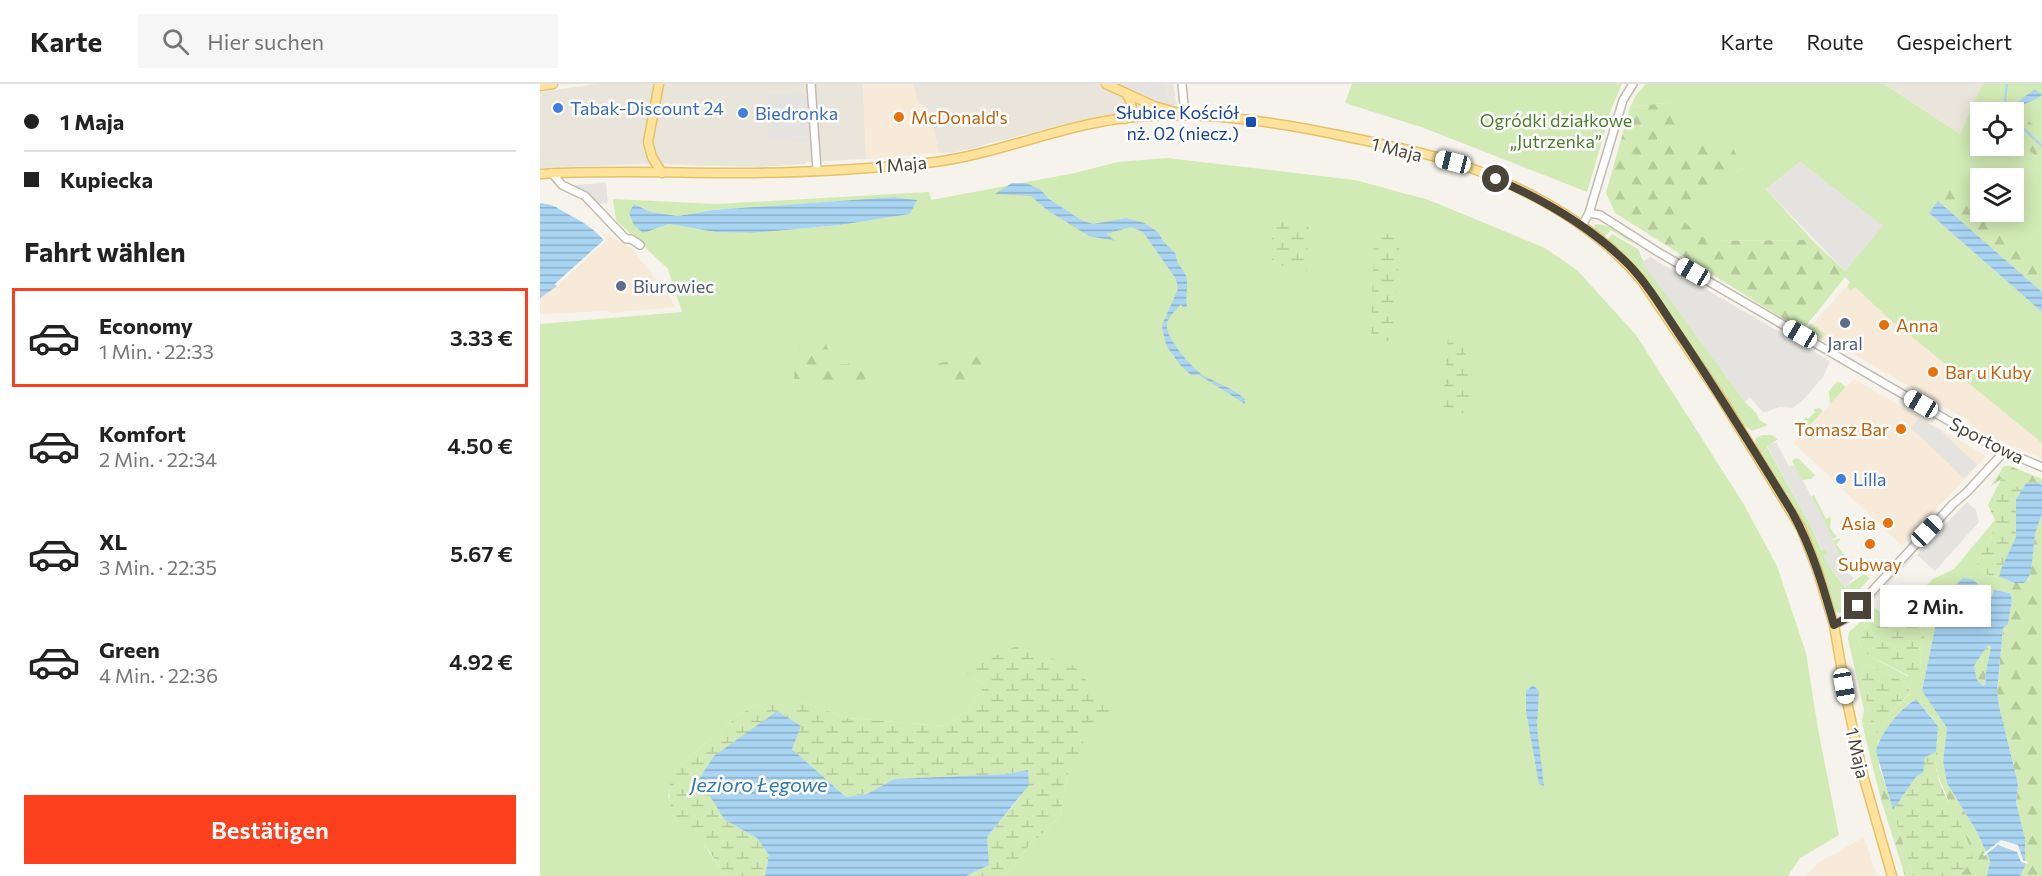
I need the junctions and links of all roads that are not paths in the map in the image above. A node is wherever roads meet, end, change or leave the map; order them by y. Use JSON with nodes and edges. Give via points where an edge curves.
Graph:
{"nodes":[{"id":1,"x":553,"y":84,"type":"edge"},
{"id":2,"x":811,"y":84,"type":"edge"},
{"id":3,"x":1106,"y":84,"type":"edge"},
{"id":4,"x":1182,"y":84,"type":"edge"},
{"id":5,"x":1633,"y":84,"type":"edge"},
{"id":6,"x":540,"y":86,"type":"edge"},
{"id":7,"x":657,"y":87,"type":"edge"},
{"id":8,"x":1127,"y":95,"type":"junction"},
{"id":9,"x":1185,"y":115,"type":"junction"},
{"id":10,"x":1125,"y":119,"type":"junction"},
{"id":11,"x":817,"y":171,"type":"junction"},
{"id":12,"x":662,"y":172,"type":"junction"},
{"id":13,"x":552,"y":173,"type":"junction"},
{"id":14,"x":540,"y":174,"type":"edge"},
{"id":15,"x":1589,"y":213,"type":"junction"},
{"id":16,"x":1582,"y":226,"type":"junction"},
{"id":17,"x":640,"y":245,"type":"dead end"},
{"id":18,"x":2004,"y":452,"type":"junction"},
{"id":19,"x":2042,"y":467,"type":"edge"},
{"id":20,"x":1834,"y":625,"type":"junction"},
{"id":21,"x":1892,"y":876,"type":"edge"}],
"edges":[{"from":1,"to":6,"type":"main road"},
{"from":2,"to":11,"type":"street"},
{"from":3,"to":8,"type":"main road"},
{"from":4,"to":9,"type":"street"},
{"from":5,"to":15,"type":"street","via":[[1623,100]]},
{"from":7,"to":12,"type":"main road","via":[[648,142]]},
{"from":8,"to":9,"type":"main road"},
{"from":8,"to":10,"type":"main road","via":[[1132,108]]},
{"from":9,"to":10,"type":"main road","name":"1 Maja"},
{"from":9,"to":16,"type":"main road","name":"1 Maja","via":[[1327,132],[1453,162],[1516,188]]},
{"from":10,"to":11,"type":"main road","name":"1 Maja","via":[[1084,125],[944,160]]},
{"from":11,"to":12,"type":"main road","name":"1 Maja"},
{"from":12,"to":13,"type":"main road","name":"1 Maja"},
{"from":13,"to":14,"type":"main road","name":"1 Maja"},
{"from":13,"to":17,"type":"street","via":[[562,185],[585,196],[626,239]]},
{"from":15,"to":16,"type":"street"},
{"from":15,"to":18,"type":"street","name":"Sportowa","via":[[1600,215]]},
{"from":16,"to":20,"type":"main road","name":"1 Maja","via":[[1614,251],[1642,281],[1758,456],[1801,528]]},
{"from":18,"to":19,"type":"street","name":"Sportowa"},
{"from":18,"to":20,"type":"street","via":[[1847,618]]},
{"from":20,"to":21,"type":"main road","name":"1 Maja","via":[[1863,775]]}]}
